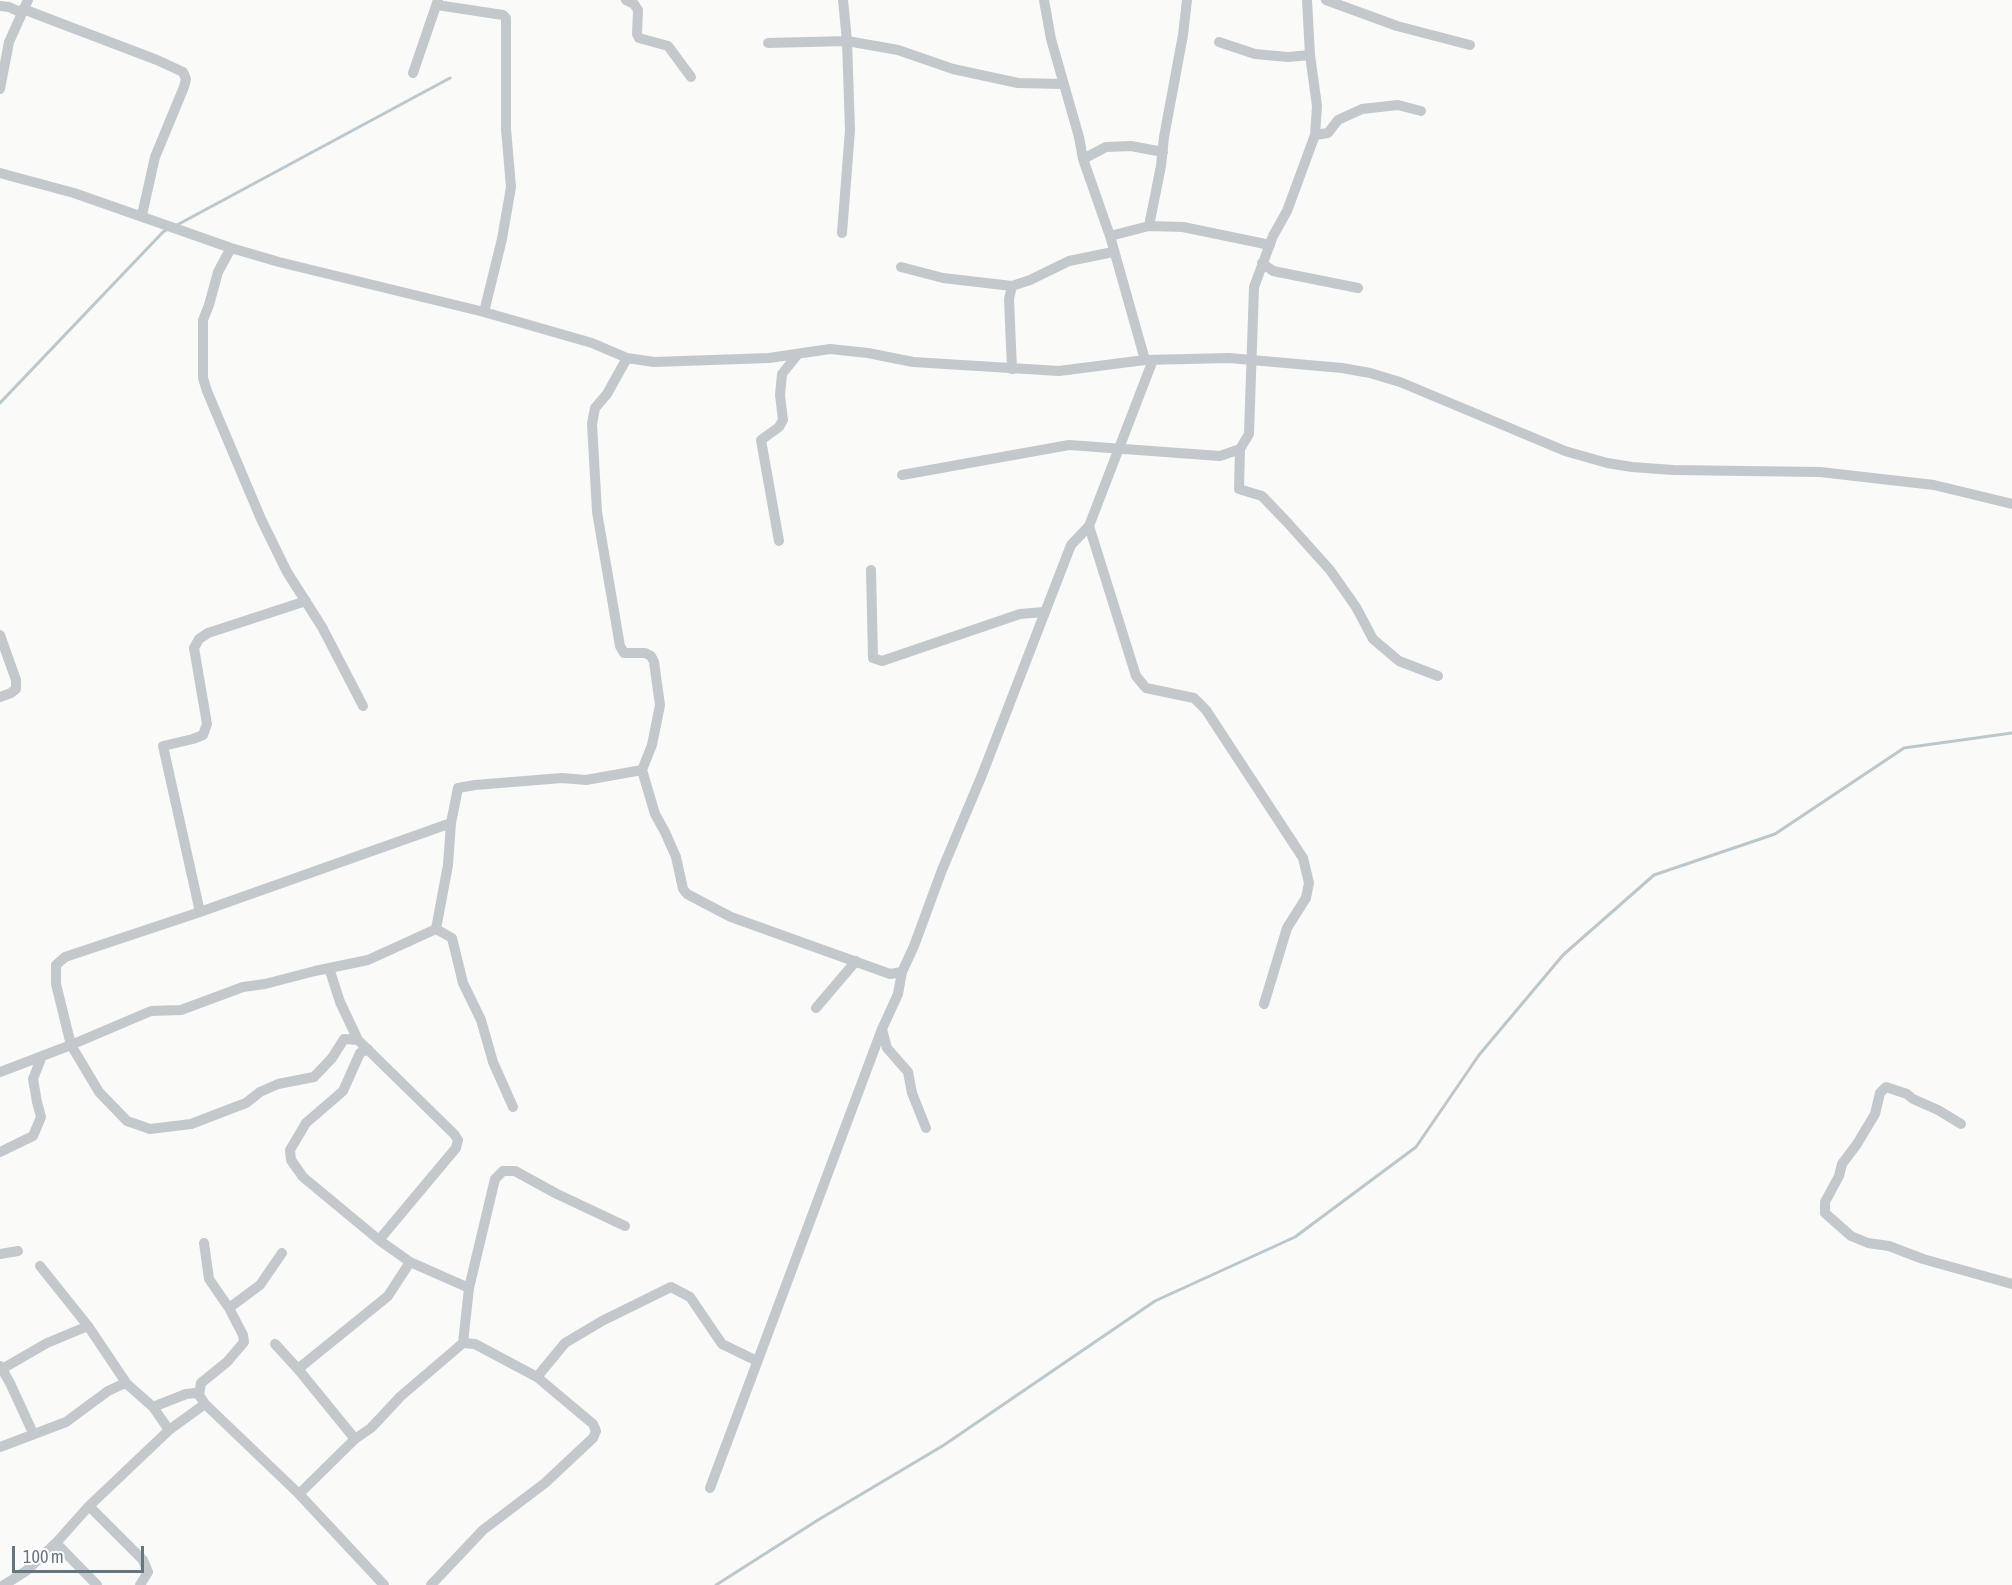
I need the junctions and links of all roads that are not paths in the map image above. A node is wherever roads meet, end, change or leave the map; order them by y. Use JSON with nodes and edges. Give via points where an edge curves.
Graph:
{"nodes":[{"id":1,"x":626,"y":0,"type":"edge"},
{"id":2,"x":843,"y":0,"type":"edge"},
{"id":3,"x":1044,"y":0,"type":"edge"},
{"id":4,"x":1187,"y":0,"type":"edge"},
{"id":5,"x":1307,"y":0,"type":"edge"},
{"id":6,"x":1326,"y":0,"type":"edge"},
{"id":7,"x":437,"y":3,"type":"edge"},
{"id":8,"x":0,"y":6,"type":"edge"},
{"id":9,"x":25,"y":7,"type":"edge"},
{"id":10,"x":847,"y":41,"type":"junction"},
{"id":11,"x":1219,"y":42,"type":"dead end"},
{"id":12,"x":768,"y":44,"type":"dead end"},
{"id":13,"x":1470,"y":45,"type":"dead end"},
{"id":14,"x":1310,"y":55,"type":"junction"},
{"id":15,"x":413,"y":73,"type":"dead end"},
{"id":16,"x":1,"y":76,"type":"edge"},
{"id":17,"x":691,"y":77,"type":"dead end"},
{"id":18,"x":1063,"y":84,"type":"junction"},
{"id":19,"x":0,"y":89,"type":"edge"},
{"id":20,"x":1421,"y":111,"type":"dead end"},
{"id":21,"x":1315,"y":135,"type":"junction"},
{"id":22,"x":1162,"y":152,"type":"junction"},
{"id":23,"x":1083,"y":159,"type":"junction"},
{"id":24,"x":0,"y":173,"type":"edge"},
{"id":25,"x":142,"y":215,"type":"junction"},
{"id":26,"x":1149,"y":226,"type":"junction"},
{"id":27,"x":842,"y":233,"type":"dead end"},
{"id":28,"x":1110,"y":236,"type":"junction"},
{"id":29,"x":497,"y":244,"type":"dead end"},
{"id":30,"x":1270,"y":245,"type":"junction"},
{"id":31,"x":231,"y":248,"type":"junction"},
{"id":32,"x":1113,"y":252,"type":"junction"},
{"id":33,"x":1262,"y":263,"type":"junction"},
{"id":34,"x":901,"y":267,"type":"dead end"},
{"id":35,"x":1012,"y":286,"type":"junction"},
{"id":36,"x":1358,"y":288,"type":"dead end"},
{"id":37,"x":484,"y":312,"type":"junction"},
{"id":38,"x":798,"y":354,"type":"junction"},
{"id":39,"x":627,"y":358,"type":"junction"},
{"id":40,"x":1149,"y":360,"type":"junction"},
{"id":41,"x":1253,"y":360,"type":"junction"},
{"id":42,"x":1012,"y":369,"type":"junction"},
{"id":43,"x":1240,"y":449,"type":"junction"},
{"id":44,"x":1118,"y":450,"type":"junction"},
{"id":45,"x":902,"y":475,"type":"dead end"},
{"id":46,"x":2012,"y":504,"type":"edge"},
{"id":47,"x":1089,"y":526,"type":"junction"},
{"id":48,"x":779,"y":541,"type":"dead end"},
{"id":49,"x":872,"y":570,"type":"dead end"},
{"id":50,"x":306,"y":602,"type":"junction"},
{"id":51,"x":1044,"y":612,"type":"junction"},
{"id":52,"x":0,"y":635,"type":"edge"},
{"id":53,"x":1438,"y":676,"type":"dead end"},
{"id":54,"x":0,"y":697,"type":"edge"},
{"id":55,"x":363,"y":706,"type":"dead end"},
{"id":56,"x":642,"y":770,"type":"junction"},
{"id":57,"x":452,"y":823,"type":"junction"},
{"id":58,"x":200,"y":912,"type":"junction"},
{"id":59,"x":436,"y":929,"type":"junction"},
{"id":60,"x":856,"y":961,"type":"junction"},
{"id":61,"x":329,"y":968,"type":"junction"},
{"id":62,"x":902,"y":972,"type":"junction"},
{"id":63,"x":1264,"y":1004,"type":"dead end"},
{"id":64,"x":816,"y":1008,"type":"dead end"},
{"id":65,"x":882,"y":1029,"type":"junction"},
{"id":66,"x":358,"y":1040,"type":"junction"},
{"id":67,"x":71,"y":1045,"type":"junction"},
{"id":68,"x":368,"y":1049,"type":"junction"},
{"id":69,"x":42,"y":1056,"type":"junction"},
{"id":70,"x":0,"y":1072,"type":"edge"},
{"id":71,"x":513,"y":1107,"type":"dead end"},
{"id":72,"x":1961,"y":1124,"type":"dead end"},
{"id":73,"x":926,"y":1128,"type":"dead end"},
{"id":74,"x":0,"y":1152,"type":"edge"},
{"id":75,"x":625,"y":1226,"type":"dead end"},
{"id":76,"x":379,"y":1240,"type":"junction"},
{"id":77,"x":204,"y":1243,"type":"dead end"},
{"id":78,"x":18,"y":1251,"type":"dead end"},
{"id":79,"x":282,"y":1253,"type":"dead end"},
{"id":80,"x":0,"y":1254,"type":"edge"},
{"id":81,"x":410,"y":1262,"type":"junction"},
{"id":82,"x":40,"y":1266,"type":"dead end"},
{"id":83,"x":2012,"y":1284,"type":"edge"},
{"id":84,"x":469,"y":1288,"type":"junction"},
{"id":85,"x":229,"y":1308,"type":"junction"},
{"id":86,"x":88,"y":1326,"type":"junction"},
{"id":87,"x":463,"y":1343,"type":"junction"},
{"id":88,"x":275,"y":1344,"type":"dead end"},
{"id":89,"x":757,"y":1361,"type":"junction"},
{"id":90,"x":1,"y":1368,"type":"edge"},
{"id":91,"x":298,"y":1369,"type":"junction"},
{"id":92,"x":537,"y":1377,"type":"junction"},
{"id":93,"x":127,"y":1384,"type":"junction"},
{"id":94,"x":202,"y":1399,"type":"junction"},
{"id":95,"x":153,"y":1407,"type":"junction"},
{"id":96,"x":168,"y":1430,"type":"junction"},
{"id":97,"x":33,"y":1433,"type":"junction"},
{"id":98,"x":355,"y":1439,"type":"junction"},
{"id":99,"x":0,"y":1447,"type":"edge"},
{"id":100,"x":710,"y":1488,"type":"dead end"},
{"id":101,"x":299,"y":1494,"type":"junction"},
{"id":102,"x":89,"y":1506,"type":"junction"},
{"id":103,"x":56,"y":1543,"type":"junction"},
{"id":104,"x":4,"y":1585,"type":"edge"},
{"id":105,"x":97,"y":1585,"type":"edge"},
{"id":106,"x":140,"y":1585,"type":"edge"},
{"id":107,"x":384,"y":1585,"type":"edge"},
{"id":108,"x":431,"y":1585,"type":"edge"}],
"edges":[{"from":1,"to":17,"type":"street","via":[[638,10],[639,38],[668,46]]},
{"from":2,"to":10,"type":"street"},
{"from":3,"to":18,"type":"street"},
{"from":4,"to":22,"type":"street"},
{"from":5,"to":14,"type":"street"},
{"from":6,"to":13,"type":"street","via":[[1397,26]]},
{"from":7,"to":15,"type":"street"},
{"from":7,"to":37,"type":"street","via":[[506,18],[506,129],[511,187]]},
{"from":8,"to":9,"type":"street"},
{"from":9,"to":16,"type":"street","via":[[9,42]]},
{"from":9,"to":25,"type":"street","via":[[183,72],[184,87],[156,157]]},
{"from":10,"to":12,"type":"street"},
{"from":10,"to":18,"type":"street","via":[[898,50],[953,69],[1018,82]]},
{"from":10,"to":27,"type":"street","via":[[850,129]]},
{"from":11,"to":14,"type":"street","via":[[1255,54]]},
{"from":14,"to":21,"type":"street","via":[[1317,106]]},
{"from":16,"to":19,"type":"street"},
{"from":18,"to":23,"type":"street"},
{"from":20,"to":21,"type":"street","via":[[1398,105],[1362,110],[1338,120],[1328,133]]},
{"from":21,"to":30,"type":"street"},
{"from":22,"to":23,"type":"street","via":[[1131,146],[1106,147]]},
{"from":22,"to":26,"type":"street"},
{"from":23,"to":28,"type":"street"},
{"from":24,"to":25,"type":"street"},
{"from":25,"to":31,"type":"street"},
{"from":26,"to":28,"type":"street"},
{"from":26,"to":30,"type":"street","via":[[1183,227]]},
{"from":28,"to":32,"type":"street"},
{"from":29,"to":37,"type":"street"},
{"from":30,"to":33,"type":"street"},
{"from":31,"to":37,"type":"street"},
{"from":31,"to":50,"type":"street","via":[[218,272],[203,320],[203,378],[261,519]]},
{"from":32,"to":35,"type":"street","via":[[1069,261]]},
{"from":32,"to":40,"type":"street"},
{"from":33,"to":36,"type":"street","via":[[1274,271]]},
{"from":33,"to":41,"type":"street","via":[[1254,287]]},
{"from":34,"to":35,"type":"street","via":[[943,278]]},
{"from":35,"to":42,"type":"street"},
{"from":37,"to":39,"type":"street","via":[[592,343]]},
{"from":38,"to":39,"type":"street","via":[[654,362]]},
{"from":38,"to":42,"type":"street","via":[[830,349],[913,362]]},
{"from":38,"to":48,"type":"street","via":[[782,374],[783,420],[761,440]]},
{"from":39,"to":56,"type":"street","via":[[595,408],[592,424],[597,512],[620,646],[624,653],[645,653],[654,662],[660,705]]},
{"from":40,"to":41,"type":"street"},
{"from":40,"to":42,"type":"street","via":[[1059,371]]},
{"from":40,"to":44,"type":"street"},
{"from":41,"to":43,"type":"street","via":[[1249,434]]},
{"from":41,"to":46,"type":"street","via":[[1370,373],[1431,394],[1565,451],[1607,463],[1673,470],[1820,472],[1934,485]]},
{"from":43,"to":44,"type":"street","via":[[1220,456]]},
{"from":43,"to":53,"type":"street","via":[[1239,489],[1262,496],[1322,562],[1356,607],[1373,639],[1399,662]]},
{"from":44,"to":45,"type":"street","via":[[1069,446]]},
{"from":44,"to":47,"type":"street"},
{"from":47,"to":51,"type":"street","via":[[1071,545]]},
{"from":47,"to":63,"type":"street","via":[[1136,676],[1146,688],[1194,698],[1206,710],[1303,858],[1310,883],[1306,898],[1287,928]]},
{"from":49,"to":51,"type":"street","via":[[873,658],[882,661],[1020,614]]},
{"from":50,"to":55,"type":"street"},
{"from":50,"to":58,"type":"street","via":[[208,633],[198,639],[194,648],[207,724],[203,735],[163,746]]},
{"from":51,"to":62,"type":"street"},
{"from":52,"to":54,"type":"street","via":[[16,680],[16,689]]},
{"from":56,"to":57,"type":"street","via":[[586,780],[551,779],[458,789]]},
{"from":56,"to":60,"type":"street","via":[[687,894],[731,917]]},
{"from":57,"to":58,"type":"street"},
{"from":57,"to":59,"type":"street"},
{"from":58,"to":67,"type":"street","via":[[65,957],[56,965]]},
{"from":59,"to":61,"type":"street","via":[[368,960]]},
{"from":59,"to":71,"type":"street","via":[[452,938],[463,983]]},
{"from":60,"to":62,"type":"street","via":[[890,974]]},
{"from":60,"to":64,"type":"street"},
{"from":61,"to":66,"type":"street"},
{"from":61,"to":67,"type":"street","via":[[243,987],[181,1010],[151,1011]]},
{"from":62,"to":65,"type":"street","via":[[898,994]]},
{"from":65,"to":73,"type":"street","via":[[887,1048],[908,1072]]},
{"from":65,"to":89,"type":"street"},
{"from":66,"to":67,"type":"street","via":[[344,1039],[314,1077],[278,1084],[246,1103],[191,1124],[150,1129],[127,1121],[99,1092]]},
{"from":66,"to":68,"type":"street"},
{"from":67,"to":69,"type":"street"},
{"from":68,"to":76,"type":"street","via":[[458,1140],[456,1148]]},
{"from":68,"to":76,"type":"street","via":[[360,1053],[343,1091],[306,1123],[290,1150],[291,1160],[303,1177]]},
{"from":69,"to":70,"type":"street"},
{"from":69,"to":74,"type":"street","via":[[33,1079],[41,1117],[33,1136]]},
{"from":72,"to":83,"type":"street","via":[[1907,1094],[1886,1087],[1880,1093],[1875,1113],[1842,1164],[1825,1202],[1825,1213],[1851,1236],[1868,1243]]},
{"from":75,"to":84,"type":"street","via":[[515,1171],[503,1171],[495,1179]]},
{"from":76,"to":81,"type":"street"},
{"from":77,"to":85,"type":"street","via":[[210,1279]]},
{"from":78,"to":80,"type":"street"},
{"from":79,"to":85,"type":"street","via":[[260,1285]]},
{"from":81,"to":84,"type":"street"},
{"from":81,"to":91,"type":"street","via":[[388,1296]]},
{"from":82,"to":86,"type":"street"},
{"from":84,"to":87,"type":"street"},
{"from":85,"to":94,"type":"street","via":[[244,1342],[201,1383]]},
{"from":86,"to":90,"type":"street"},
{"from":86,"to":93,"type":"street"},
{"from":87,"to":92,"type":"street","via":[[475,1344]]},
{"from":87,"to":98,"type":"street"},
{"from":88,"to":91,"type":"street"},
{"from":89,"to":92,"type":"street","via":[[722,1344],[690,1297],[671,1287],[565,1343]]},
{"from":89,"to":100,"type":"street"},
{"from":90,"to":97,"type":"street"},
{"from":91,"to":98,"type":"street"},
{"from":92,"to":108,"type":"street","via":[[593,1424],[593,1438],[545,1483],[483,1530]]},
{"from":93,"to":95,"type":"street"},
{"from":93,"to":97,"type":"street","via":[[116,1386],[66,1422]]},
{"from":94,"to":95,"type":"street","via":[[186,1394]]},
{"from":94,"to":96,"type":"street"},
{"from":94,"to":101,"type":"street"},
{"from":95,"to":96,"type":"street"},
{"from":96,"to":102,"type":"street"},
{"from":97,"to":99,"type":"street"},
{"from":98,"to":101,"type":"street"},
{"from":101,"to":107,"type":"street"},
{"from":102,"to":103,"type":"street"},
{"from":102,"to":106,"type":"street","via":[[143,1560],[148,1572]]},
{"from":103,"to":104,"type":"street"},
{"from":103,"to":105,"type":"street"}]}
